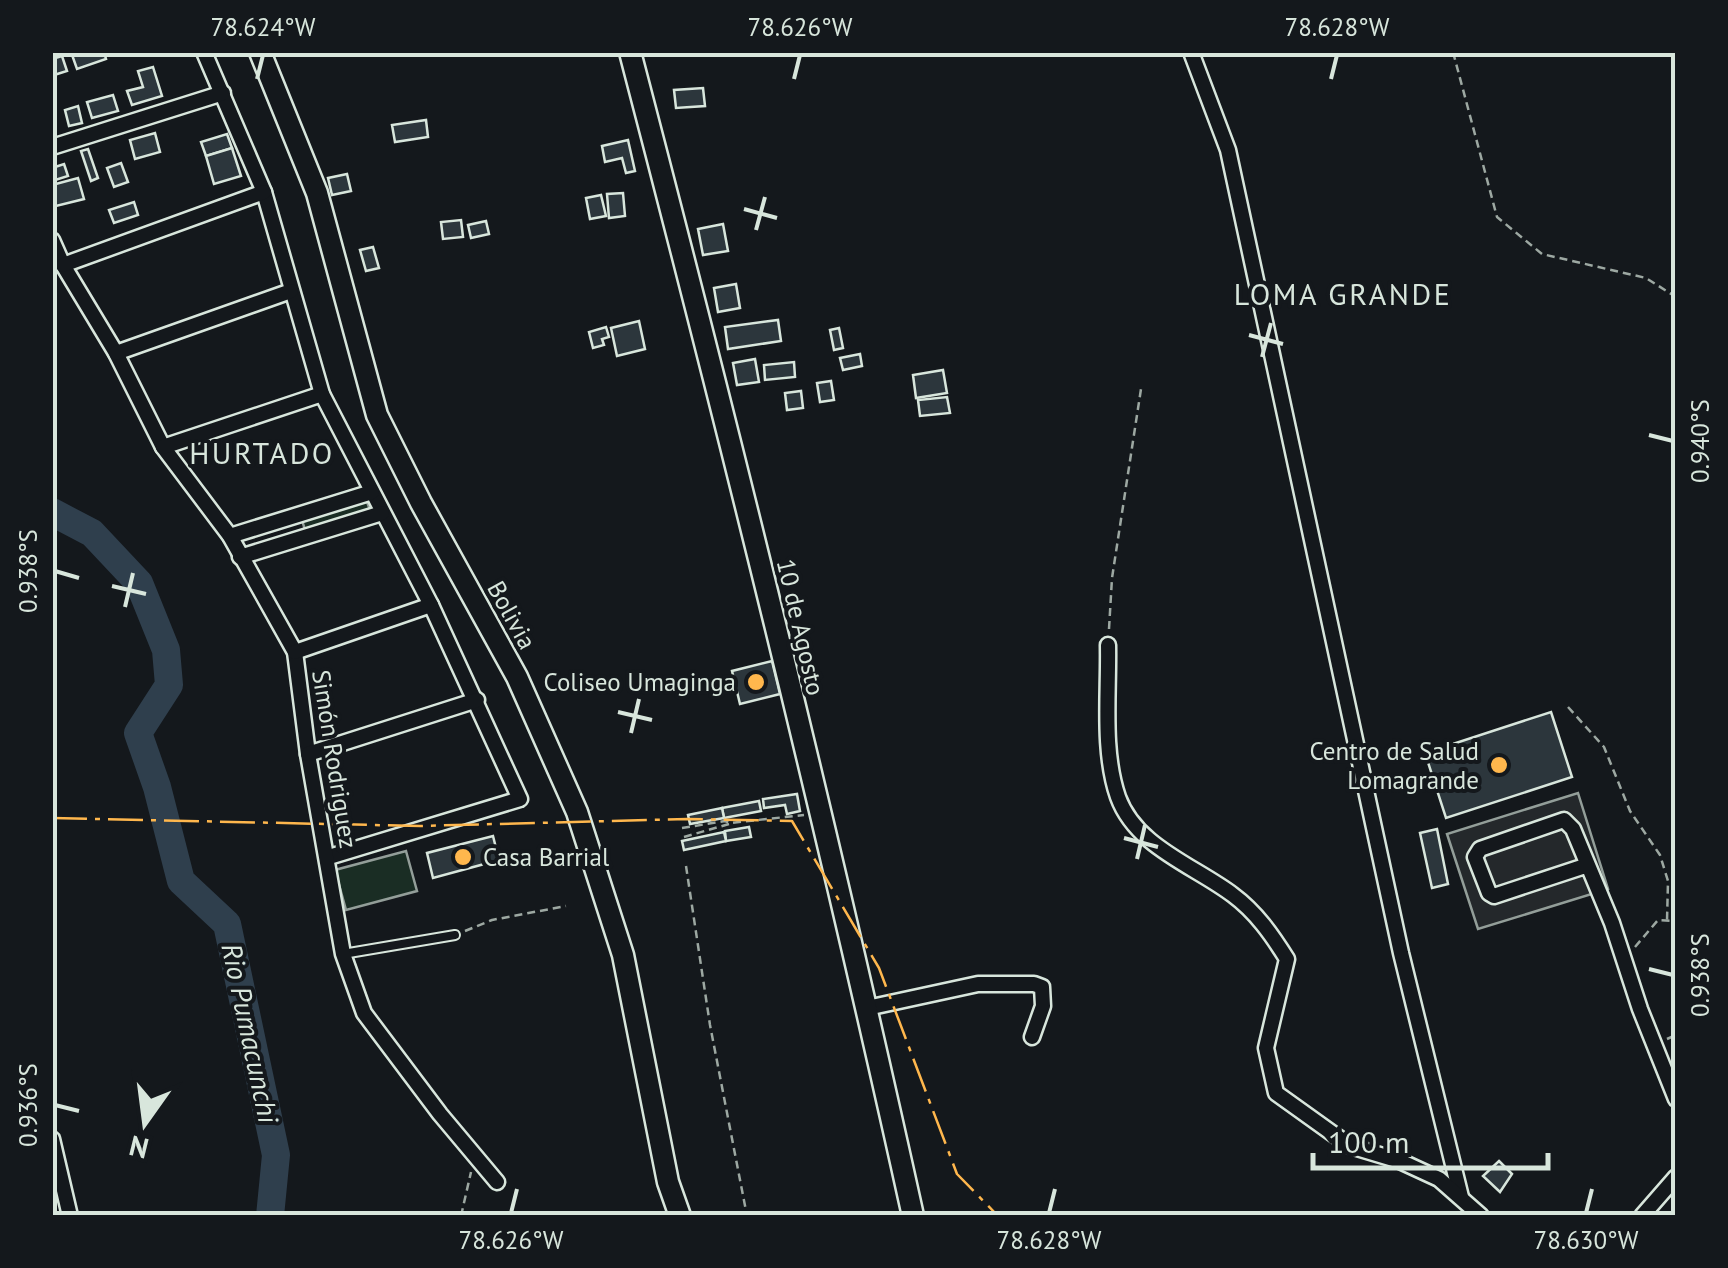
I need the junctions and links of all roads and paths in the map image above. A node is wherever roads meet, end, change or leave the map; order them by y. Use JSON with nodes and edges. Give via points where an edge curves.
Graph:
{"nodes":[{"id":1,"x":204,"y":52,"type":"edge"},
{"id":2,"x":260,"y":52,"type":"edge"},
{"id":3,"x":630,"y":52,"type":"edge"},
{"id":4,"x":1191,"y":52,"type":"edge"},
{"id":5,"x":1454,"y":52,"type":"edge"},
{"id":6,"x":223,"y":92,"type":"junction"},
{"id":7,"x":52,"y":148,"type":"edge"},
{"id":8,"x":264,"y":192,"type":"junction"},
{"id":9,"x":52,"y":240,"type":"edge"},
{"id":10,"x":63,"y":265,"type":"junction"},
{"id":11,"x":291,"y":290,"type":"junction"},
{"id":12,"x":1676,"y":297,"type":"edge"},
{"id":13,"x":116,"y":353,"type":"junction"},
{"id":14,"x":1141,"y":389,"type":"dead end"},
{"id":15,"x":322,"y":394,"type":"junction"},
{"id":16,"x":163,"y":447,"type":"junction"},
{"id":17,"x":372,"y":492,"type":"junction"},
{"id":18,"x":382,"y":513,"type":"junction"},
{"id":19,"x":295,"y":516,"type":"junction"},
{"id":20,"x":230,"y":536,"type":"junction"},
{"id":21,"x":303,"y":538,"type":"junction"},
{"id":22,"x":240,"y":556,"type":"junction"},
{"id":23,"x":431,"y":605,"type":"junction"},
{"id":24,"x":1108,"y":645,"type":"joint"},
{"id":25,"x":295,"y":652,"type":"junction"},
{"id":26,"x":477,"y":700,"type":"junction"},
{"id":27,"x":1568,"y":707,"type":"dead end"},
{"id":28,"x":308,"y":754,"type":"junction"},
{"id":29,"x":820,"y":813,"type":"junction"},
{"id":30,"x":730,"y":823,"type":"junction"},
{"id":31,"x":682,"y":828,"type":"dead end"},
{"id":32,"x":684,"y":837,"type":"dead end"},
{"id":33,"x":329,"y":857,"type":"junction"},
{"id":34,"x":1588,"y":865,"type":"junction"},
{"id":35,"x":686,"y":866,"type":"dead end"},
{"id":36,"x":566,"y":906,"type":"dead end"},
{"id":37,"x":1667,"y":920,"type":"junction"},
{"id":38,"x":1676,"y":921,"type":"edge"},
{"id":39,"x":454,"y":935,"type":"joint"},
{"id":40,"x":1631,"y":952,"type":"dead end"},
{"id":41,"x":343,"y":954,"type":"junction"},
{"id":42,"x":867,"y":1008,"type":"junction"},
{"id":43,"x":1032,"y":1037,"type":"dead end"},
{"id":44,"x":1676,"y":1099,"type":"edge"},
{"id":45,"x":52,"y":1140,"type":"edge"},
{"id":46,"x":474,"y":1156,"type":"junction"},
{"id":47,"x":1676,"y":1178,"type":"edge"},
{"id":48,"x":497,"y":1182,"type":"dead end"},
{"id":49,"x":1461,"y":1197,"type":"junction"},
{"id":50,"x":70,"y":1216,"type":"edge"},
{"id":51,"x":461,"y":1216,"type":"edge"},
{"id":52,"x":680,"y":1216,"type":"edge"},
{"id":53,"x":747,"y":1216,"type":"edge"},
{"id":54,"x":912,"y":1216,"type":"edge"},
{"id":55,"x":1481,"y":1216,"type":"edge"},
{"id":56,"x":1642,"y":1216,"type":"edge"}],
"edges":[{"from":1,"to":6,"type":"street"},
{"from":2,"to":52,"type":"street","name":"Bolivia","via":[[317,193],[377,415],[518,677],[578,812],[623,955]]},
{"from":3,"to":29,"type":"street","name":"10 de Agosto"},
{"from":4,"to":49,"type":"street","via":[[1228,150],[1401,953]]},
{"from":5,"to":12,"type":"path","via":[[1497,217],[1542,254],[1646,278]]},
{"from":6,"to":7,"type":"street"},
{"from":6,"to":8,"type":"street"},
{"from":8,"to":10,"type":"street"},
{"from":8,"to":11,"type":"street"},
{"from":9,"to":10,"type":"street","name":"Simón Rodriguez"},
{"from":10,"to":13,"type":"street","name":"Simón Rodriguez"},
{"from":11,"to":13,"type":"street"},
{"from":11,"to":15,"type":"street"},
{"from":13,"to":16,"type":"street","name":"Simón Rodriguez"},
{"from":14,"to":24,"type":"path"},
{"from":15,"to":16,"type":"street"},
{"from":15,"to":17,"type":"street"},
{"from":16,"to":20,"type":"street","name":"Simón Rodriguez"},
{"from":17,"to":18,"type":"street"},
{"from":17,"to":19,"type":"street"},
{"from":18,"to":21,"type":"street"},
{"from":18,"to":23,"type":"street"},
{"from":19,"to":20,"type":"street"},
{"from":19,"to":21,"type":"street"},
{"from":20,"to":22,"type":"street","name":"Simón Rodriguez"},
{"from":21,"to":22,"type":"street"},
{"from":22,"to":25,"type":"street","name":"Simón Rodriguez"},
{"from":23,"to":25,"type":"street"},
{"from":23,"to":26,"type":"street"},
{"from":24,"to":49,"type":"street","via":[[1110,763],[1119,800],[1163,851],[1259,919],[1286,960],[1266,1048],[1276,1093],[1350,1146],[1400,1161]]},
{"from":25,"to":28,"type":"street","name":"Simón Rodriguez"},
{"from":26,"to":28,"type":"street"},
{"from":26,"to":33,"type":"street","via":[[520,799]]},
{"from":27,"to":37,"type":"path","via":[[1604,747],[1630,811],[1660,854],[1668,881]]},
{"from":28,"to":33,"type":"street","name":"Simón Rodriguez"},
{"from":29,"to":30,"type":"path"},
{"from":29,"to":42,"type":"street","name":"10 de Agosto"},
{"from":30,"to":31,"type":"path"},
{"from":30,"to":32,"type":"path"},
{"from":33,"to":41,"type":"street","name":"Simón Rodriguez"},
{"from":34,"to":34,"type":"street","via":[[1564,820],[1480,849],[1475,857],[1494,896]]},
{"from":34,"to":44,"type":"street"},
{"from":35,"to":53,"type":"path"},
{"from":36,"to":39,"type":"path"},
{"from":37,"to":38,"type":"path"},
{"from":37,"to":40,"type":"path","via":[[1658,920]]},
{"from":39,"to":41,"type":"lane"},
{"from":41,"to":46,"type":"street","name":"Simón Rodriguez","via":[[364,1013]]},
{"from":42,"to":43,"type":"street","via":[[978,984],[1034,984],[1044,995]]},
{"from":42,"to":54,"type":"street","name":"10 de Agosto"},
{"from":45,"to":50,"type":"street"},
{"from":46,"to":48,"type":"street","name":"Simón Rodriguez"},
{"from":46,"to":51,"type":"path"},
{"from":47,"to":56,"type":"street"},
{"from":49,"to":55,"type":"street"}]}
